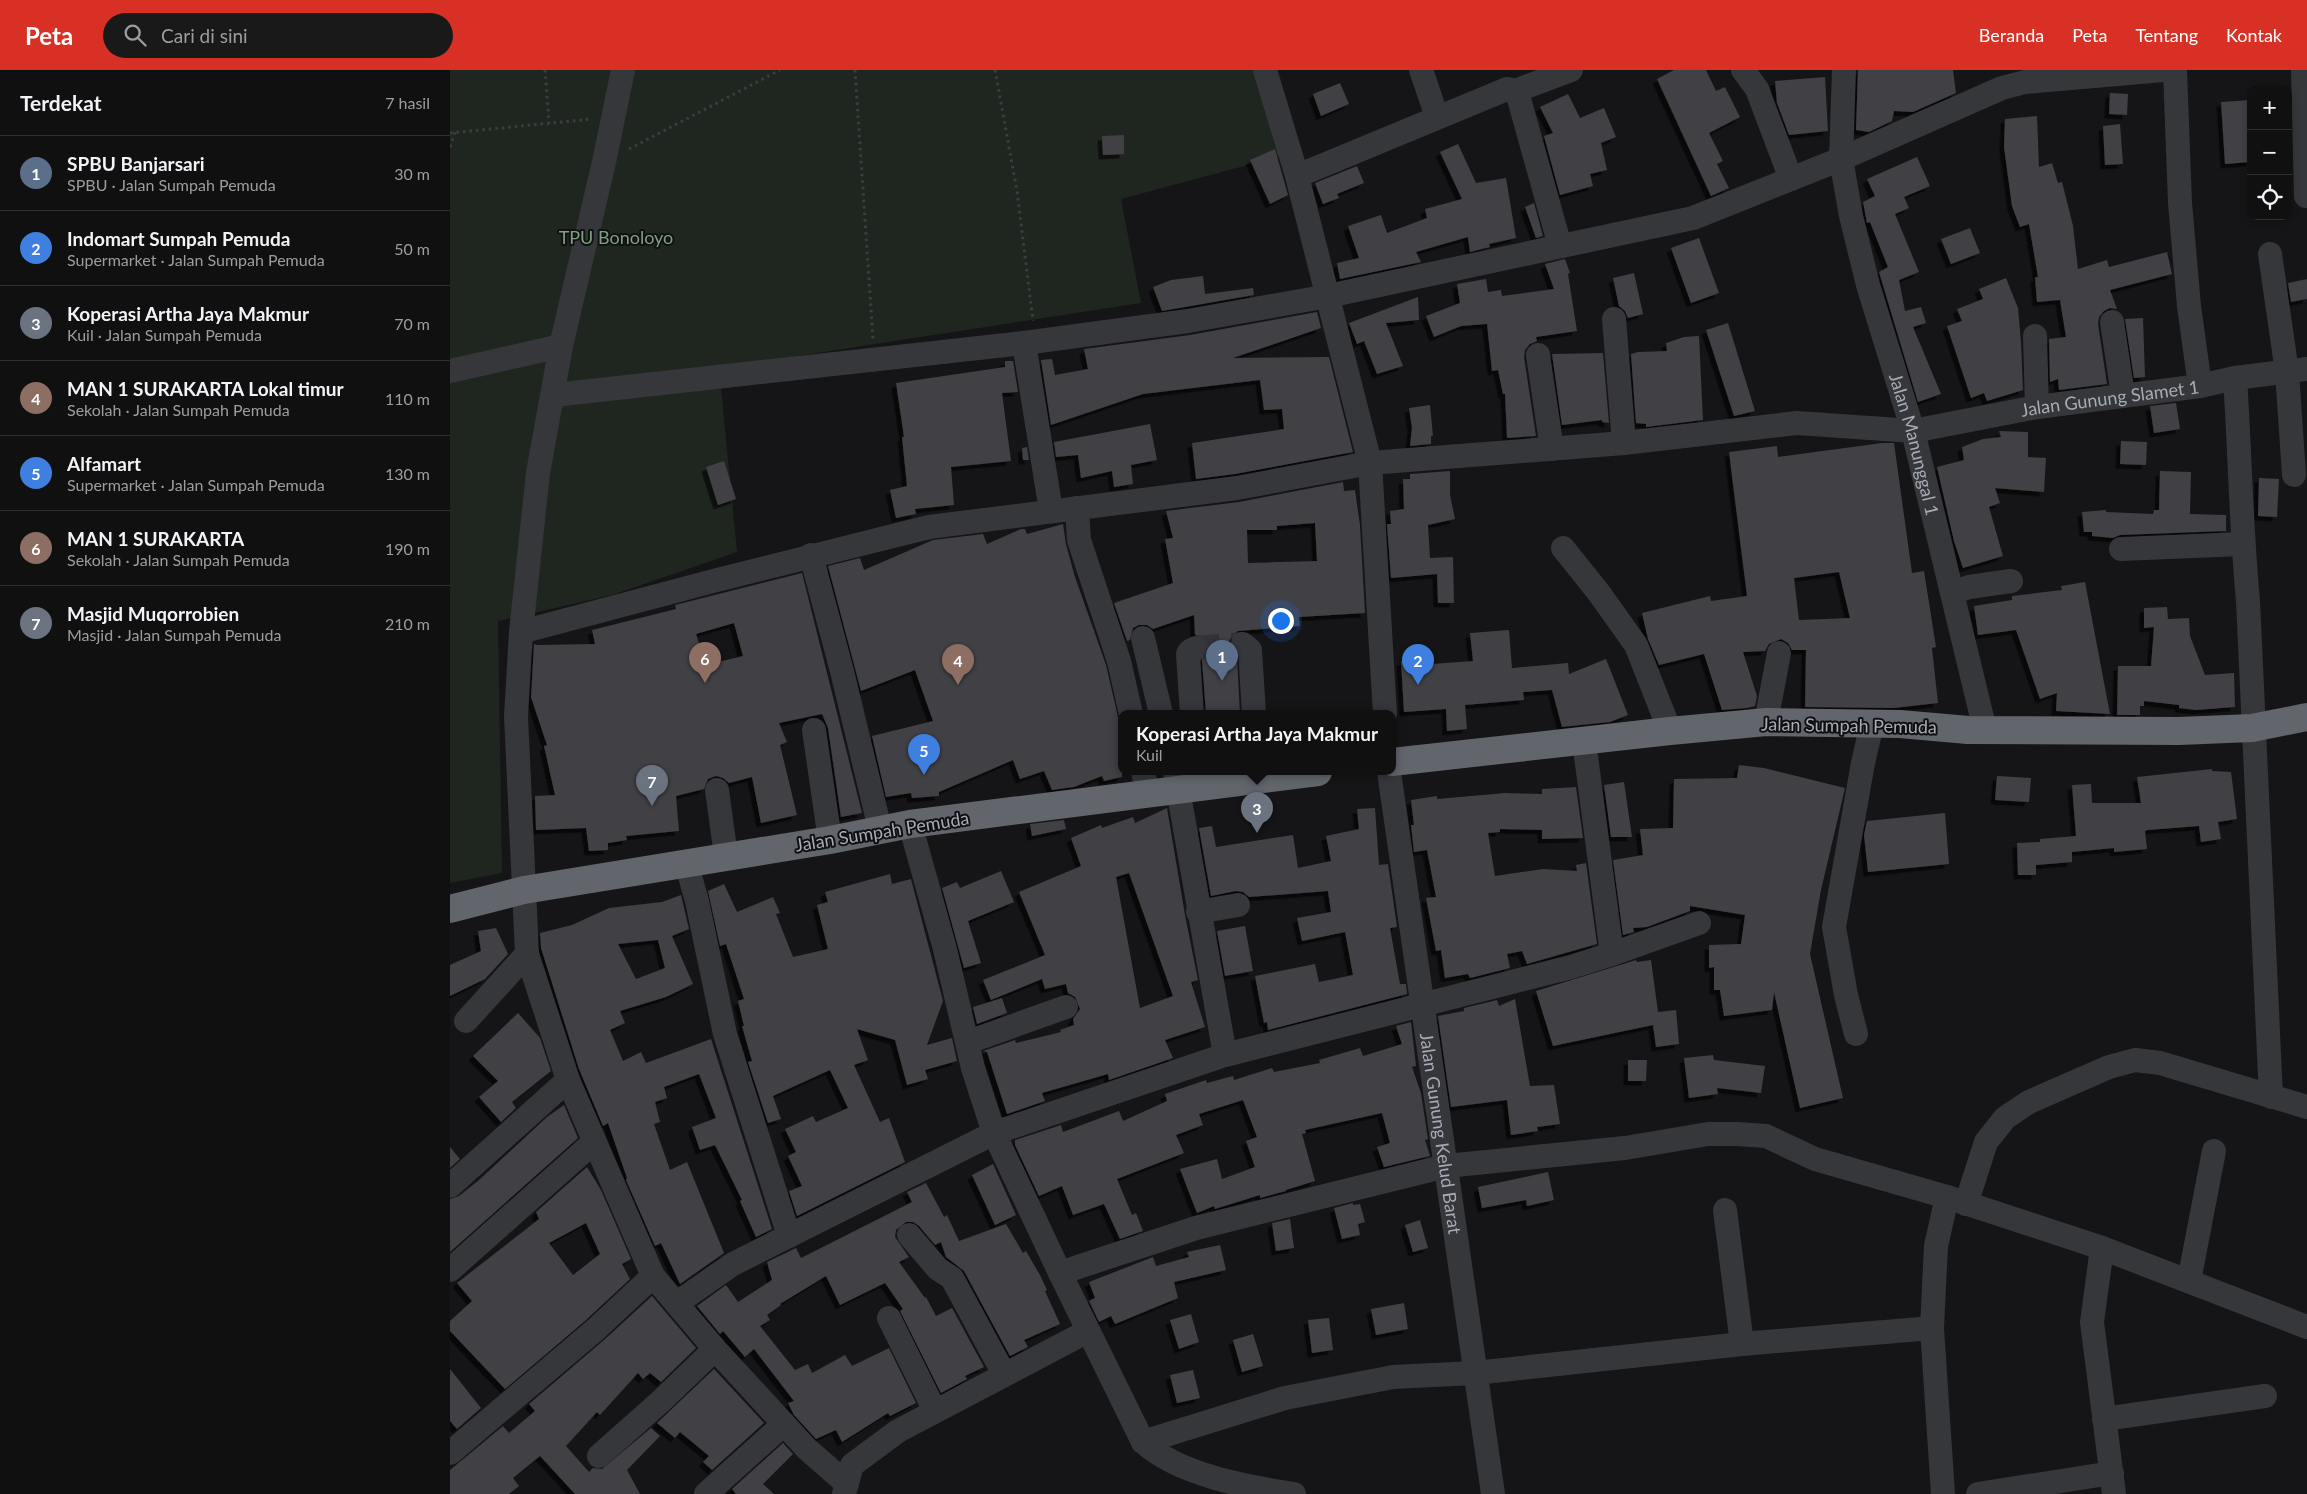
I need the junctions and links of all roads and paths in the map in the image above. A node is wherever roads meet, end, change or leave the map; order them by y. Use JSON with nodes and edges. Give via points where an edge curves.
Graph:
{"nodes":[{"id":1,"x":545,"y":70,"type":"edge"},
{"id":2,"x":623,"y":70,"type":"edge"},
{"id":3,"x":780,"y":70,"type":"edge"},
{"id":4,"x":855,"y":70,"type":"edge"},
{"id":5,"x":995,"y":70,"type":"edge"},
{"id":6,"x":1265,"y":70,"type":"edge"},
{"id":7,"x":1421,"y":70,"type":"edge"},
{"id":8,"x":1571,"y":70,"type":"edge"},
{"id":9,"x":1742,"y":70,"type":"edge"},
{"id":10,"x":1844,"y":70,"type":"edge"},
{"id":11,"x":2164,"y":70,"type":"edge"},
{"id":12,"x":2176,"y":70,"type":"edge"},
{"id":13,"x":2303,"y":70,"type":"edge"},
{"id":14,"x":2027,"y":76,"type":"edge"},
{"id":15,"x":1515,"y":91,"type":"junction"},
{"id":16,"x":613,"y":116,"type":"junction"},
{"id":17,"x":1437,"y":117,"type":"junction"},
{"id":18,"x":550,"y":123,"type":"junction"},
{"id":19,"x":455,"y":132,"type":"junction"},
{"id":20,"x":450,"y":133,"type":"edge"},
{"id":21,"x":450,"y":147,"type":"edge"},
{"id":22,"x":1841,"y":159,"type":"junction"},
{"id":23,"x":604,"y":162,"type":"junction"},
{"id":24,"x":1297,"y":176,"type":"junction"},
{"id":25,"x":1791,"y":178,"type":"junction"},
{"id":26,"x":2306,"y":196,"type":"edge"},
{"id":27,"x":1560,"y":246,"type":"junction"},
{"id":28,"x":2270,"y":254,"type":"dead end"},
{"id":29,"x":1328,"y":296,"type":"junction"},
{"id":30,"x":1614,"y":319,"type":"dead end"},
{"id":31,"x":2112,"y":322,"type":"dead end"},
{"id":32,"x":2035,"y":336,"type":"dead end"},
{"id":33,"x":1030,"y":342,"type":"junction"},
{"id":34,"x":561,"y":346,"type":"junction"},
{"id":35,"x":1538,"y":355,"type":"dead end"},
{"id":36,"x":874,"y":359,"type":"junction"},
{"id":37,"x":450,"y":371,"type":"edge"},
{"id":38,"x":2297,"y":371,"type":"edge"},
{"id":39,"x":2235,"y":378,"type":"junction"},
{"id":40,"x":2200,"y":386,"type":"junction"},
{"id":41,"x":2123,"y":394,"type":"junction"},
{"id":42,"x":554,"y":395,"type":"junction"},
{"id":43,"x":2037,"y":407,"type":"junction"},
{"id":44,"x":1914,"y":431,"type":"junction"},
{"id":45,"x":1624,"y":443,"type":"junction"},
{"id":46,"x":1552,"y":448,"type":"junction"},
{"id":47,"x":1370,"y":464,"type":"junction"},
{"id":48,"x":2294,"y":475,"type":"dead end"},
{"id":49,"x":1077,"y":508,"type":"junction"},
{"id":50,"x":1051,"y":511,"type":"junction"},
{"id":51,"x":2243,"y":544,"type":"junction"},
{"id":52,"x":1563,"y":548,"type":"dead end"},
{"id":53,"x":2122,"y":549,"type":"dead end"},
{"id":54,"x":811,"y":555,"type":"junction"},
{"id":55,"x":2011,"y":581,"type":"dead end"},
{"id":56,"x":1952,"y":593,"type":"junction"},
{"id":57,"x":521,"y":632,"type":"junction"},
{"id":58,"x":1143,"y":638,"type":"dead end"},
{"id":59,"x":1243,"y":644,"type":"dead end"},
{"id":60,"x":1196,"y":648,"type":"dead end"},
{"id":61,"x":1779,"y":653,"type":"dead end"},
{"id":62,"x":1129,"y":710,"type":"edge"},
{"id":63,"x":1160,"y":710,"type":"edge"},
{"id":64,"x":1192,"y":710,"type":"edge"},
{"id":65,"x":1254,"y":710,"type":"edge"},
{"id":66,"x":1385,"y":710,"type":"edge"},
{"id":67,"x":2307,"y":716,"type":"edge"},
{"id":68,"x":1766,"y":722,"type":"junction"},
{"id":69,"x":1872,"y":724,"type":"junction"},
{"id":70,"x":2252,"y":728,"type":"junction"},
{"id":71,"x":814,"y":730,"type":"dead end"},
{"id":72,"x":1670,"y":730,"type":"junction"},
{"id":73,"x":1977,"y":730,"type":"junction"},
{"id":74,"x":1584,"y":740,"type":"junction"},
{"id":75,"x":1396,"y":762,"type":"edge"},
{"id":76,"x":1272,"y":775,"type":"edge"},
{"id":77,"x":1389,"y":775,"type":"edge"},
{"id":78,"x":1257,"y":776,"type":"edge"},
{"id":79,"x":1186,"y":781,"type":"edge"},
{"id":80,"x":1145,"y":783,"type":"edge"},
{"id":81,"x":717,"y":790,"type":"dead end"},
{"id":82,"x":910,"y":824,"type":"junction"},
{"id":83,"x":880,"y":830,"type":"junction"},
{"id":84,"x":830,"y":840,"type":"junction"},
{"id":85,"x":726,"y":856,"type":"junction"},
{"id":86,"x":686,"y":862,"type":"junction"},
{"id":87,"x":524,"y":890,"type":"junction"},
{"id":88,"x":1238,"y":905,"type":"dead end"},
{"id":89,"x":450,"y":909,"type":"edge"},
{"id":90,"x":1198,"y":912,"type":"junction"},
{"id":91,"x":1699,"y":923,"type":"dead end"},
{"id":92,"x":527,"y":954,"type":"junction"},
{"id":93,"x":1612,"y":954,"type":"junction"},
{"id":94,"x":1423,"y":1003,"type":"junction"},
{"id":95,"x":1066,"y":1007,"type":"dead end"},
{"id":96,"x":466,"y":1021,"type":"dead end"},
{"id":97,"x":1856,"y":1034,"type":"dead end"},
{"id":98,"x":968,"y":1042,"type":"junction"},
{"id":99,"x":1225,"y":1055,"type":"junction"},
{"id":100,"x":568,"y":1080,"type":"junction"},
{"id":101,"x":2271,"y":1097,"type":"junction"},
{"id":102,"x":2307,"y":1107,"type":"edge"},
{"id":103,"x":994,"y":1133,"type":"junction"},
{"id":104,"x":594,"y":1142,"type":"junction"},
{"id":105,"x":2214,"y":1151,"type":"dead end"},
{"id":106,"x":1446,"y":1166,"type":"junction"},
{"id":107,"x":450,"y":1186,"type":"edge"},
{"id":108,"x":1956,"y":1200,"type":"junction"},
{"id":109,"x":1725,"y":1210,"type":"dead end"},
{"id":110,"x":909,"y":1235,"type":"dead end"},
{"id":111,"x":789,"y":1236,"type":"junction"},
{"id":112,"x":2102,"y":1248,"type":"junction"},
{"id":113,"x":450,"y":1270,"type":"edge"},
{"id":114,"x":1060,"y":1273,"type":"junction"},
{"id":115,"x":653,"y":1276,"type":"junction"},
{"id":116,"x":2189,"y":1280,"type":"junction"},
{"id":117,"x":677,"y":1303,"type":"junction"},
{"id":118,"x":889,"y":1318,"type":"dead end"},
{"id":119,"x":2307,"y":1327,"type":"edge"},
{"id":120,"x":1932,"y":1328,"type":"junction"},
{"id":121,"x":1088,"y":1331,"type":"junction"},
{"id":122,"x":1742,"y":1344,"type":"junction"},
{"id":123,"x":715,"y":1349,"type":"junction"},
{"id":124,"x":1476,"y":1373,"type":"junction"},
{"id":125,"x":1004,"y":1374,"type":"junction"},
{"id":126,"x":2265,"y":1396,"type":"dead end"},
{"id":127,"x":936,"y":1411,"type":"junction"},
{"id":128,"x":2104,"y":1419,"type":"junction"},
{"id":129,"x":784,"y":1424,"type":"junction"},
{"id":130,"x":1143,"y":1442,"type":"junction"},
{"id":131,"x":450,"y":1453,"type":"edge"},
{"id":132,"x":599,"y":1456,"type":"dead end"},
{"id":133,"x":2113,"y":1483,"type":"edge"},
{"id":134,"x":846,"y":1489,"type":"edge"},
{"id":135,"x":1232,"y":1489,"type":"edge"},
{"id":136,"x":706,"y":1494,"type":"edge"},
{"id":137,"x":1294,"y":1494,"type":"edge"},
{"id":138,"x":1493,"y":1494,"type":"edge"},
{"id":139,"x":1944,"y":1494,"type":"edge"},
{"id":140,"x":1978,"y":1494,"type":"edge"}],
"edges":[{"from":1,"to":18,"type":"path"},
{"from":2,"to":16,"type":"street"},
{"from":3,"to":23,"type":"path"},
{"from":4,"to":36,"type":"path"},
{"from":5,"to":33,"type":"path","via":[[1017,191]]},
{"from":6,"to":24,"type":"street"},
{"from":7,"to":17,"type":"street"},
{"from":8,"to":15,"type":"street"},
{"from":9,"to":25,"type":"street","via":[[1757,89]]},
{"from":10,"to":22,"type":"street","name":"Jalan Manunggal 1"},
{"from":11,"to":14,"type":"street"},
{"from":12,"to":40,"type":"street","via":[[2180,203]]},
{"from":13,"to":26,"type":"street"},
{"from":14,"to":22,"type":"street"},
{"from":15,"to":17,"type":"street","via":[[1507,89]]},
{"from":15,"to":27,"type":"street"},
{"from":16,"to":18,"type":"path"},
{"from":16,"to":23,"type":"street"},
{"from":17,"to":24,"type":"street"},
{"from":18,"to":19,"type":"path"},
{"from":19,"to":20,"type":"path"},
{"from":19,"to":21,"type":"path"},
{"from":22,"to":25,"type":"street"},
{"from":22,"to":44,"type":"street","name":"Jalan Manunggal 1","via":[[1868,285]]},
{"from":23,"to":34,"type":"street"},
{"from":24,"to":29,"type":"street"},
{"from":25,"to":27,"type":"street","via":[[1704,214]]},
{"from":27,"to":29,"type":"street"},
{"from":28,"to":38,"type":"street"},
{"from":29,"to":33,"type":"street","via":[[1188,321]]},
{"from":29,"to":47,"type":"street"},
{"from":30,"to":45,"type":"street"},
{"from":31,"to":41,"type":"street"},
{"from":32,"to":43,"type":"street"},
{"from":33,"to":36,"type":"street"},
{"from":33,"to":50,"type":"street"},
{"from":34,"to":37,"type":"street"},
{"from":34,"to":42,"type":"street"},
{"from":35,"to":46,"type":"street"},
{"from":36,"to":42,"type":"street"},
{"from":38,"to":39,"type":"street","name":"Jalan Gunung Slamet 1"},
{"from":38,"to":48,"type":"street"},
{"from":39,"to":40,"type":"street","name":"Jalan Gunung Slamet 1"},
{"from":39,"to":51,"type":"street"},
{"from":40,"to":41,"type":"street","name":"Jalan Gunung Slamet 1"},
{"from":41,"to":43,"type":"street","name":"Jalan Gunung Slamet 1"},
{"from":42,"to":57,"type":"street","via":[[538,473]]},
{"from":43,"to":44,"type":"street","name":"Jalan Gunung Slamet 1"},
{"from":44,"to":45,"type":"street","name":"Jalan Gunung Slamet 1","via":[[1797,424]]},
{"from":44,"to":56,"type":"street","name":"Jalan Manunggal 1"},
{"from":45,"to":46,"type":"street","name":"Jalan Gunung Slamet 1"},
{"from":46,"to":47,"type":"street","name":"Jalan Gunung Slamet 1"},
{"from":47,"to":49,"type":"street","name":"Jalan Gunung Slamet 1","via":[[1237,488]]},
{"from":47,"to":66,"type":"street"},
{"from":49,"to":50,"type":"street","name":"Jalan Gunung Slamet 1"},
{"from":49,"to":62,"type":"street","via":[[1079,540],[1119,661]]},
{"from":50,"to":54,"type":"street","name":"Jalan Gunung Slamet 1","via":[[929,527]]},
{"from":51,"to":53,"type":"street"},
{"from":51,"to":70,"type":"street","via":[[2249,610]]},
{"from":52,"to":72,"type":"street","via":[[1636,644]]},
{"from":54,"to":57,"type":"street","name":"Jalan Gunung Slamet 1"},
{"from":54,"to":83,"type":"street"},
{"from":55,"to":56,"type":"street"},
{"from":56,"to":73,"type":"street","name":"Jalan Manunggal 1"},
{"from":57,"to":87,"type":"street","via":[[516,716]]},
{"from":58,"to":63,"type":"street"},
{"from":59,"to":65,"type":"street","via":[[1250,650]]},
{"from":60,"to":64,"type":"street","via":[[1188,654]]},
{"from":61,"to":68,"type":"street"},
{"from":67,"to":70,"type":"highway","name":"Jalan Sumpah Pemuda"},
{"from":68,"to":69,"type":"highway","name":"Jalan Sumpah Pemuda"},
{"from":68,"to":72,"type":"highway","name":"Jalan Sumpah Pemuda"},
{"from":69,"to":73,"type":"highway","name":"Jalan Sumpah Pemuda"},
{"from":69,"to":97,"type":"street","via":[[1834,926]]},
{"from":70,"to":73,"type":"highway","name":"Jalan Sumpah Pemuda"},
{"from":70,"to":101,"type":"street"},
{"from":71,"to":84,"type":"street"},
{"from":72,"to":74,"type":"highway","name":"Jalan Sumpah Pemuda"},
{"from":74,"to":75,"type":"highway","name":"Jalan Sumpah Pemuda"},
{"from":74,"to":93,"type":"street"},
{"from":76,"to":78,"type":"highway","name":"Jalan Sumpah Pemuda"},
{"from":77,"to":94,"type":"street","name":"Jalan Gunung Kelud Barat"},
{"from":78,"to":79,"type":"highway","name":"Jalan Sumpah Pemuda"},
{"from":79,"to":80,"type":"highway","name":"Jalan Sumpah Pemuda"},
{"from":79,"to":90,"type":"street"},
{"from":80,"to":82,"type":"highway","name":"Jalan Sumpah Pemuda"},
{"from":81,"to":85,"type":"street"},
{"from":82,"to":83,"type":"highway","name":"Jalan Sumpah Pemuda"},
{"from":82,"to":98,"type":"street"},
{"from":83,"to":84,"type":"highway","name":"Jalan Sumpah Pemuda"},
{"from":84,"to":85,"type":"highway","name":"Jalan Sumpah Pemuda"},
{"from":85,"to":86,"type":"highway","name":"Jalan Sumpah Pemuda"},
{"from":86,"to":87,"type":"highway","name":"Jalan Sumpah Pemuda"},
{"from":86,"to":111,"type":"street","via":[[725,1034]]},
{"from":87,"to":89,"type":"highway","name":"Jalan Sumpah Pemuda"},
{"from":87,"to":92,"type":"street"},
{"from":88,"to":90,"type":"street"},
{"from":90,"to":99,"type":"street"},
{"from":91,"to":93,"type":"street"},
{"from":92,"to":96,"type":"street"},
{"from":92,"to":100,"type":"street"},
{"from":93,"to":94,"type":"street"},
{"from":94,"to":99,"type":"street"},
{"from":94,"to":106,"type":"street","name":"Jalan Gunung Kelud Barat"},
{"from":95,"to":98,"type":"street"},
{"from":98,"to":103,"type":"street"},
{"from":99,"to":103,"type":"street"},
{"from":100,"to":104,"type":"street"},
{"from":100,"to":107,"type":"street"},
{"from":101,"to":102,"type":"street"},
{"from":101,"to":108,"type":"street","via":[[2160,1064],[2135,1060],[2108,1068],[2029,1102],[2005,1118],[1986,1142]]},
{"from":103,"to":111,"type":"street"},
{"from":103,"to":114,"type":"street"},
{"from":104,"to":113,"type":"street"},
{"from":104,"to":115,"type":"street"},
{"from":105,"to":116,"type":"street"},
{"from":106,"to":108,"type":"street","via":[[1625,1148],[1708,1134],[1737,1134],[1766,1136],[1815,1159]]},
{"from":106,"to":114,"type":"street","via":[[1196,1228]]},
{"from":106,"to":124,"type":"street","name":"Jalan Gunung Kelud Barat"},
{"from":108,"to":112,"type":"street"},
{"from":108,"to":120,"type":"street","via":[[1936,1246]]},
{"from":109,"to":122,"type":"street"},
{"from":110,"to":125,"type":"street","via":[[938,1269],[952,1278]]},
{"from":111,"to":117,"type":"street","via":[[733,1264]]},
{"from":112,"to":116,"type":"street"},
{"from":112,"to":128,"type":"street","via":[[2092,1322]]},
{"from":114,"to":121,"type":"street"},
{"from":115,"to":117,"type":"street"},
{"from":115,"to":131,"type":"street","via":[[595,1330]]},
{"from":116,"to":119,"type":"street"},
{"from":117,"to":123,"type":"street"},
{"from":118,"to":127,"type":"street"},
{"from":120,"to":122,"type":"street"},
{"from":120,"to":139,"type":"street"},
{"from":121,"to":125,"type":"street"},
{"from":121,"to":130,"type":"street"},
{"from":122,"to":124,"type":"street"},
{"from":123,"to":129,"type":"street"},
{"from":123,"to":132,"type":"street"},
{"from":124,"to":130,"type":"street","via":[[1393,1377],[1286,1398]]},
{"from":124,"to":138,"type":"street","name":"Jalan Gunung Kelud Barat"},
{"from":125,"to":127,"type":"street"},
{"from":126,"to":128,"type":"street"},
{"from":127,"to":134,"type":"street","via":[[863,1455],[852,1465]]},
{"from":128,"to":133,"type":"street"},
{"from":129,"to":134,"type":"street"},
{"from":129,"to":136,"type":"street"},
{"from":130,"to":135,"type":"street","via":[[1162,1456]]},
{"from":133,"to":140,"type":"street"},
{"from":135,"to":137,"type":"street"}]}
